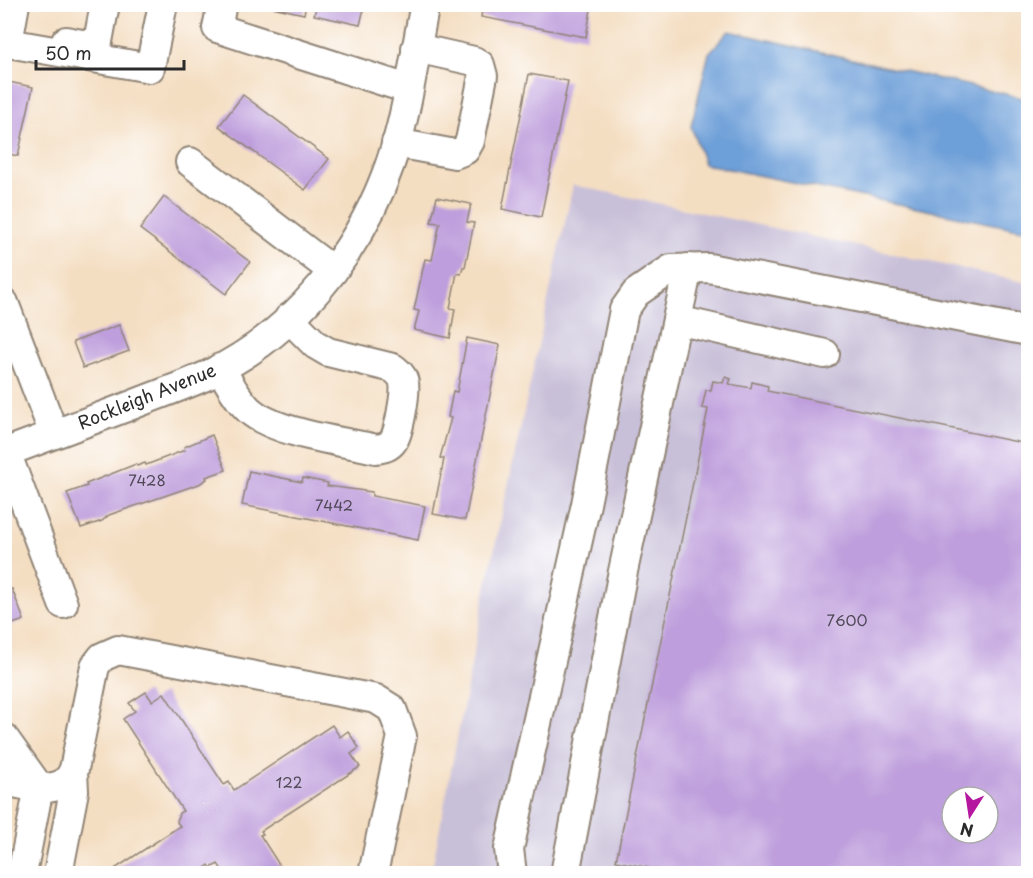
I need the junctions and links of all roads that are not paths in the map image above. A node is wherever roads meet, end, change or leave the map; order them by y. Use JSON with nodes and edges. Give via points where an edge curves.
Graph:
{"nodes":[{"id":1,"x":105,"y":4,"type":"edge"},
{"id":2,"x":163,"y":4,"type":"edge"},
{"id":3,"x":222,"y":4,"type":"edge"},
{"id":4,"x":425,"y":4,"type":"edge"},
{"id":5,"x":11,"y":6,"type":"edge"},
{"id":6,"x":416,"y":48,"type":"junction"},
{"id":7,"x":53,"y":51,"type":"junction"},
{"id":8,"x":408,"y":89,"type":"junction"},
{"id":9,"x":396,"y":143,"type":"junction"},
{"id":10,"x":190,"y":162,"type":"dead end"},
{"id":11,"x":688,"y":268,"type":"junction"},
{"id":12,"x":333,"y":271,"type":"junction"},
{"id":13,"x":4,"y":303,"type":"edge"},
{"id":14,"x":290,"y":318,"type":"junction"},
{"id":15,"x":677,"y":320,"type":"junction"},
{"id":16,"x":1029,"y":331,"type":"edge"},
{"id":17,"x":825,"y":354,"type":"dead end"},
{"id":18,"x":220,"y":368,"type":"junction"},
{"id":19,"x":54,"y":434,"type":"junction"},
{"id":20,"x":5,"y":452,"type":"edge"},
{"id":21,"x":63,"y":604,"type":"dead end"},
{"id":22,"x":4,"y":738,"type":"edge"},
{"id":23,"x":73,"y":772,"type":"junction"},
{"id":24,"x":4,"y":781,"type":"edge"},
{"id":25,"x":39,"y":786,"type":"junction"},
{"id":26,"x":22,"y":873,"type":"edge"},
{"id":27,"x":58,"y":873,"type":"edge"},
{"id":28,"x":373,"y":873,"type":"edge"},
{"id":29,"x":512,"y":873,"type":"edge"},
{"id":30,"x":565,"y":873,"type":"edge"}],
"edges":[{"from":1,"to":7,"type":"street","via":[[96,47],[64,40]]},
{"from":2,"to":7,"type":"street","via":[[150,68]]},
{"from":3,"to":8,"type":"street","via":[[217,28]]},
{"from":4,"to":6,"type":"street","name":"Rockleigh Avenue"},
{"from":5,"to":7,"type":"street","via":[[8,43]]},
{"from":6,"to":8,"type":"street","name":"Rockleigh Avenue"},
{"from":6,"to":9,"type":"street","via":[[480,65],[483,76],[470,141],[465,150],[455,154]]},
{"from":8,"to":9,"type":"street","name":"Rockleigh Avenue"},
{"from":9,"to":12,"type":"street","name":"Rockleigh Avenue","via":[[368,216]]},
{"from":10,"to":12,"type":"street"},
{"from":11,"to":15,"type":"street"},
{"from":11,"to":16,"type":"street","via":[[709,268]]},
{"from":11,"to":29,"type":"street","via":[[671,269],[636,293],[624,310],[509,849]]},
{"from":12,"to":14,"type":"street","name":"Rockleigh Avenue"},
{"from":13,"to":19,"type":"street"},
{"from":14,"to":18,"type":"street","name":"Rockleigh Avenue"},
{"from":14,"to":18,"type":"street","via":[[328,352],[399,372],[404,390],[396,435],[388,446],[376,448],[263,420],[238,398]]},
{"from":15,"to":17,"type":"street"},
{"from":15,"to":30,"type":"street","via":[[622,576]]},
{"from":18,"to":19,"type":"street","name":"Rockleigh Avenue"},
{"from":19,"to":20,"type":"street","name":"Rockleigh Avenue"},
{"from":20,"to":21,"type":"street"},
{"from":22,"to":25,"type":"street"},
{"from":23,"to":25,"type":"street","via":[[55,788]]},
{"from":23,"to":27,"type":"street","via":[[74,791]]},
{"from":23,"to":28,"type":"street","via":[[93,672],[105,654],[124,650],[376,699],[392,709],[402,736]]},
{"from":24,"to":25,"type":"street"},
{"from":25,"to":26,"type":"street"}]}
